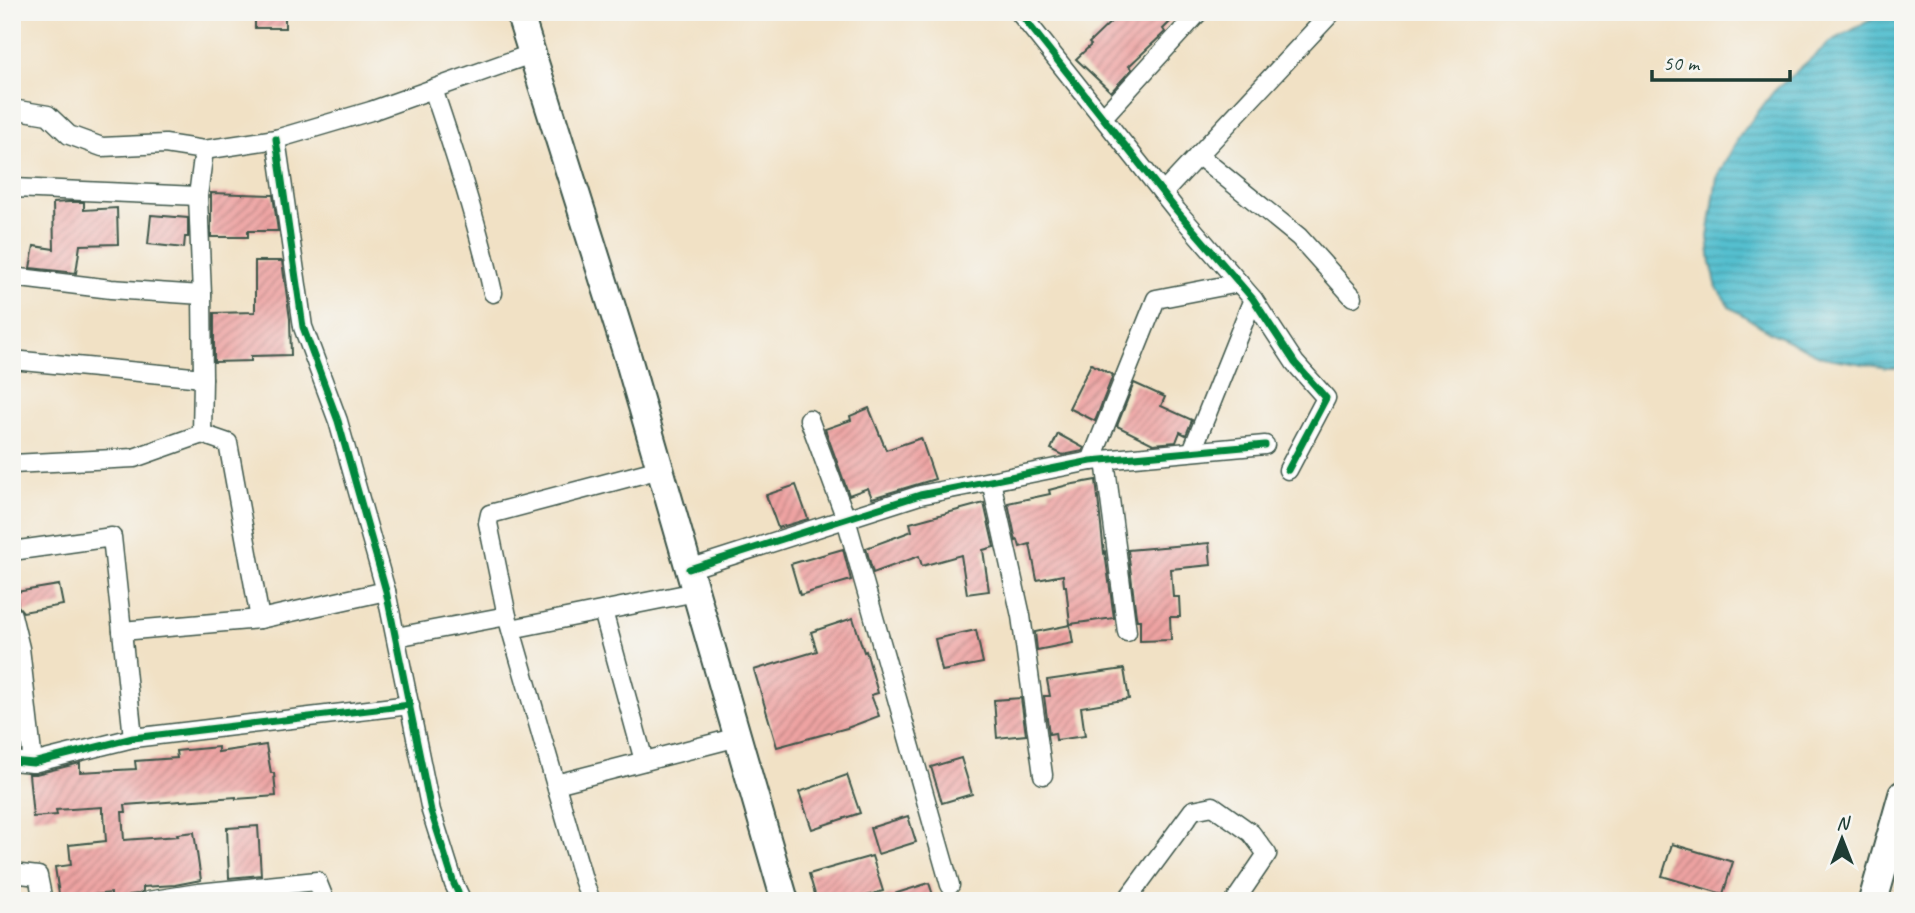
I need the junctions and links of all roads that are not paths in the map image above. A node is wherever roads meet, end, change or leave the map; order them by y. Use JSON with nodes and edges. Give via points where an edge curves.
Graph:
{"nodes":[{"id":1,"x":519,"y":12,"type":"edge"},
{"id":2,"x":1019,"y":12,"type":"edge"},
{"id":3,"x":1199,"y":12,"type":"edge"},
{"id":4,"x":1332,"y":12,"type":"edge"},
{"id":5,"x":531,"y":54,"type":"junction"},
{"id":6,"x":433,"y":89,"type":"junction"},
{"id":7,"x":12,"y":109,"type":"edge"},
{"id":8,"x":1103,"y":117,"type":"junction"},
{"id":9,"x":276,"y":139,"type":"junction"},
{"id":10,"x":204,"y":150,"type":"junction"},
{"id":11,"x":1198,"y":155,"type":"junction"},
{"id":12,"x":12,"y":186,"type":"edge"},
{"id":13,"x":1163,"y":193,"type":"junction"},
{"id":14,"x":198,"y":196,"type":"junction"},
{"id":15,"x":12,"y":277,"type":"edge"},
{"id":16,"x":1239,"y":283,"type":"junction"},
{"id":17,"x":493,"y":293,"type":"dead end"},
{"id":18,"x":202,"y":295,"type":"junction"},
{"id":19,"x":1353,"y":298,"type":"dead end"},
{"id":20,"x":1253,"y":299,"type":"junction"},
{"id":21,"x":12,"y":360,"type":"edge"},
{"id":22,"x":203,"y":378,"type":"junction"},
{"id":23,"x":809,"y":419,"type":"dead end"},
{"id":24,"x":202,"y":434,"type":"junction"},
{"id":25,"x":1265,"y":444,"type":"dead end"},
{"id":26,"x":1192,"y":451,"type":"junction"},
{"id":27,"x":1098,"y":460,"type":"junction"},
{"id":28,"x":12,"y":464,"type":"edge"},
{"id":29,"x":660,"y":469,"type":"junction"},
{"id":30,"x":1287,"y":470,"type":"dead end"},
{"id":31,"x":991,"y":481,"type":"junction"},
{"id":32,"x":846,"y":519,"type":"junction"},
{"id":33,"x":12,"y":551,"type":"edge"},
{"id":34,"x":693,"y":581,"type":"junction"},
{"id":35,"x":386,"y":591,"type":"junction"},
{"id":36,"x":603,"y":611,"type":"junction"},
{"id":37,"x":260,"y":619,"type":"junction"},
{"id":38,"x":509,"y":623,"type":"junction"},
{"id":39,"x":13,"y":626,"type":"edge"},
{"id":40,"x":122,"y":631,"type":"junction"},
{"id":41,"x":1127,"y":632,"type":"dead end"},
{"id":42,"x":396,"y":637,"type":"junction"},
{"id":43,"x":410,"y":705,"type":"junction"},
{"id":44,"x":133,"y":737,"type":"junction"},
{"id":45,"x":738,"y":737,"type":"junction"},
{"id":46,"x":12,"y":761,"type":"edge"},
{"id":47,"x":644,"y":761,"type":"junction"},
{"id":48,"x":33,"y":763,"type":"junction"},
{"id":49,"x":1043,"y":775,"type":"dead end"},
{"id":50,"x":556,"y":784,"type":"junction"},
{"id":51,"x":1903,"y":795,"type":"edge"},
{"id":52,"x":12,"y":873,"type":"edge"},
{"id":53,"x":950,"y":885,"type":"dead end"},
{"id":54,"x":43,"y":901,"type":"edge"},
{"id":55,"x":148,"y":901,"type":"edge"},
{"id":56,"x":325,"y":901,"type":"edge"},
{"id":57,"x":462,"y":901,"type":"edge"},
{"id":58,"x":591,"y":901,"type":"edge"},
{"id":59,"x":785,"y":901,"type":"edge"},
{"id":60,"x":1126,"y":901,"type":"edge"},
{"id":61,"x":1235,"y":901,"type":"edge"},
{"id":62,"x":1873,"y":901,"type":"edge"}],
"edges":[{"from":1,"to":5,"type":"main road"},
{"from":2,"to":8,"type":"street"},
{"from":3,"to":8,"type":"street"},
{"from":4,"to":11,"type":"street"},
{"from":5,"to":6,"type":"street"},
{"from":5,"to":29,"type":"main road"},
{"from":6,"to":9,"type":"street"},
{"from":6,"to":17,"type":"street"},
{"from":7,"to":10,"type":"street","via":[[48,115],[69,135],[102,147],[166,144]]},
{"from":8,"to":13,"type":"street"},
{"from":9,"to":10,"type":"street"},
{"from":9,"to":35,"type":"street","via":[[303,327],[338,421]]},
{"from":10,"to":14,"type":"street"},
{"from":11,"to":13,"type":"street"},
{"from":11,"to":19,"type":"street","via":[[1299,237]]},
{"from":12,"to":14,"type":"street"},
{"from":13,"to":16,"type":"street"},
{"from":14,"to":18,"type":"street"},
{"from":15,"to":18,"type":"street"},
{"from":16,"to":20,"type":"street"},
{"from":16,"to":27,"type":"street","via":[[1156,299]]},
{"from":18,"to":22,"type":"street"},
{"from":20,"to":26,"type":"street"},
{"from":20,"to":30,"type":"street","via":[[1295,363],[1326,398]]},
{"from":21,"to":22,"type":"street"},
{"from":22,"to":24,"type":"street"},
{"from":23,"to":32,"type":"street"},
{"from":24,"to":28,"type":"street","via":[[134,458]]},
{"from":24,"to":37,"type":"street","via":[[228,443]]},
{"from":25,"to":26,"type":"street"},
{"from":26,"to":27,"type":"street"},
{"from":27,"to":31,"type":"street"},
{"from":27,"to":41,"type":"street"},
{"from":29,"to":34,"type":"main road"},
{"from":29,"to":38,"type":"street","via":[[490,514],[488,523]]},
{"from":31,"to":32,"type":"street","via":[[920,495]]},
{"from":31,"to":49,"type":"street","via":[[1021,616]]},
{"from":32,"to":34,"type":"street"},
{"from":32,"to":53,"type":"street"},
{"from":33,"to":40,"type":"street","via":[[112,537]]},
{"from":34,"to":36,"type":"street"},
{"from":34,"to":45,"type":"main road"},
{"from":35,"to":37,"type":"street"},
{"from":35,"to":42,"type":"street"},
{"from":36,"to":38,"type":"street"},
{"from":36,"to":47,"type":"street"},
{"from":37,"to":40,"type":"street"},
{"from":38,"to":42,"type":"street"},
{"from":38,"to":50,"type":"street"},
{"from":39,"to":48,"type":"street","via":[[20,648]]},
{"from":40,"to":44,"type":"street"},
{"from":42,"to":43,"type":"street"},
{"from":43,"to":44,"type":"street"},
{"from":43,"to":57,"type":"street","via":[[431,811]]},
{"from":44,"to":48,"type":"street"},
{"from":45,"to":47,"type":"street"},
{"from":45,"to":59,"type":"main road"},
{"from":46,"to":48,"type":"street"},
{"from":47,"to":50,"type":"street"},
{"from":50,"to":58,"type":"street"},
{"from":51,"to":62,"type":"main road"},
{"from":52,"to":54,"type":"street","via":[[38,876]]},
{"from":55,"to":56,"type":"street","via":[[317,881]]},
{"from":60,"to":61,"type":"street","via":[[1193,810],[1213,806],[1251,833],[1267,854]]}]}
